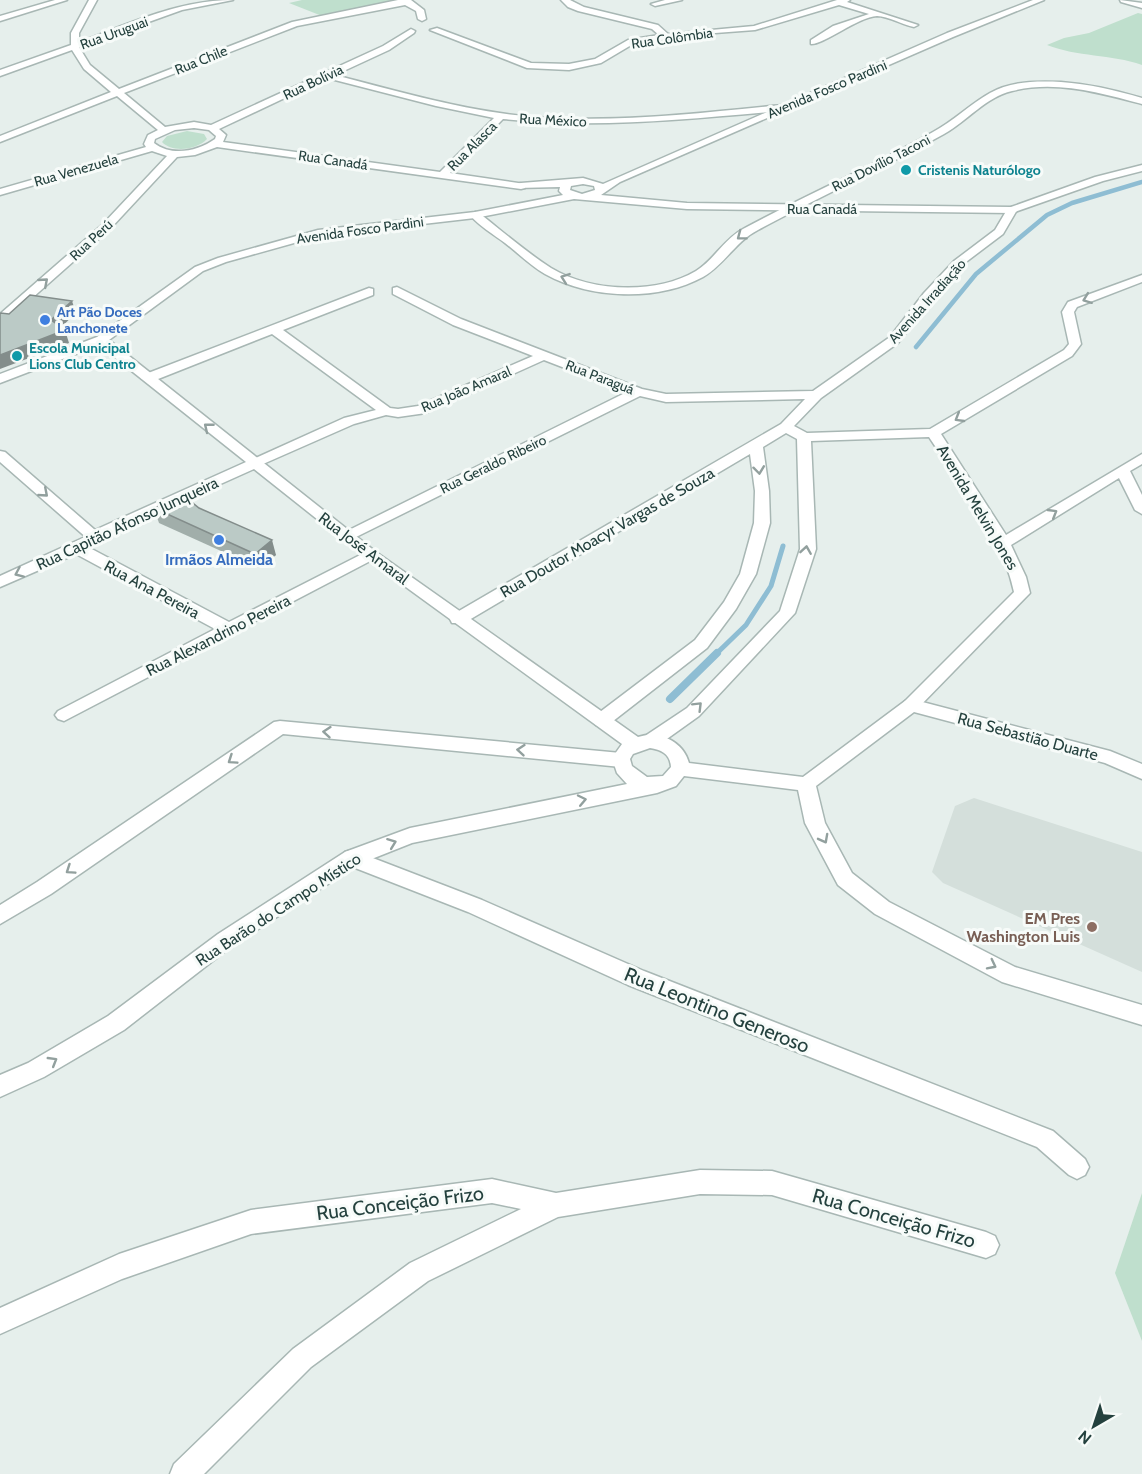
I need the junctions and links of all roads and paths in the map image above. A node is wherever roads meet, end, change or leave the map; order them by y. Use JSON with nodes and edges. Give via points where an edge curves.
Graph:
{"nodes":[{"id":1,"x":63,"y":0,"type":"edge"},
{"id":2,"x":93,"y":0,"type":"edge"},
{"id":3,"x":230,"y":0,"type":"edge"},
{"id":4,"x":565,"y":0,"type":"edge"},
{"id":5,"x":678,"y":0,"type":"edge"},
{"id":6,"x":1040,"y":0,"type":"edge"},
{"id":7,"x":1124,"y":0,"type":"edge"},
{"id":8,"x":405,"y":1,"type":"edge"},
{"id":9,"x":842,"y":1,"type":"edge"},
{"id":10,"x":656,"y":4,"type":"dead end"},
{"id":11,"x":1142,"y":6,"type":"edge"},
{"id":12,"x":876,"y":14,"type":"junction"},
{"id":13,"x":0,"y":19,"type":"edge"},
{"id":14,"x":422,"y":19,"type":"dead end"},
{"id":15,"x":914,"y":25,"type":"dead end"},
{"id":16,"x":434,"y":30,"type":"dead end"},
{"id":17,"x":411,"y":31,"type":"dead end"},
{"id":18,"x":661,"y":39,"type":"junction"},
{"id":19,"x":814,"y":42,"type":"dead end"},
{"id":20,"x":75,"y":47,"type":"junction"},
{"id":21,"x":0,"y":73,"type":"edge"},
{"id":22,"x":328,"y":75,"type":"junction"},
{"id":23,"x":119,"y":92,"type":"junction"},
{"id":24,"x":1142,"y":100,"type":"edge"},
{"id":25,"x":782,"y":108,"type":"junction"},
{"id":26,"x":501,"y":116,"type":"junction"},
{"id":27,"x":212,"y":128,"type":"junction"},
{"id":28,"x":163,"y":130,"type":"junction"},
{"id":29,"x":0,"y":139,"type":"edge"},
{"id":30,"x":216,"y":144,"type":"junction"},
{"id":31,"x":152,"y":148,"type":"junction"},
{"id":32,"x":175,"y":153,"type":"junction"},
{"id":33,"x":1142,"y":168,"type":"edge"},
{"id":34,"x":442,"y":175,"type":"junction"},
{"id":35,"x":616,"y":180,"type":"junction"},
{"id":36,"x":588,"y":181,"type":"junction"},
{"id":37,"x":602,"y":189,"type":"junction"},
{"id":38,"x":0,"y":192,"type":"edge"},
{"id":39,"x":573,"y":192,"type":"junction"},
{"id":40,"x":633,"y":200,"type":"junction"},
{"id":41,"x":792,"y":209,"type":"junction"},
{"id":42,"x":1012,"y":210,"type":"junction"},
{"id":43,"x":475,"y":215,"type":"junction"},
{"id":44,"x":1142,"y":278,"type":"edge"},
{"id":45,"x":397,"y":291,"type":"dead end"},
{"id":46,"x":369,"y":292,"type":"dead end"},
{"id":47,"x":0,"y":320,"type":"edge"},
{"id":48,"x":275,"y":330,"type":"junction"},
{"id":49,"x":101,"y":340,"type":"junction"},
{"id":50,"x":543,"y":356,"type":"junction"},
{"id":51,"x":148,"y":378,"type":"junction"},
{"id":52,"x":0,"y":379,"type":"edge"},
{"id":53,"x":638,"y":392,"type":"junction"},
{"id":54,"x":816,"y":395,"type":"junction"},
{"id":55,"x":386,"y":411,"type":"junction"},
{"id":56,"x":786,"y":427,"type":"junction"},
{"id":57,"x":933,"y":433,"type":"junction"},
{"id":58,"x":804,"y":437,"type":"junction"},
{"id":59,"x":756,"y":445,"type":"junction"},
{"id":60,"x":0,"y":455,"type":"edge"},
{"id":61,"x":1142,"y":458,"type":"edge"},
{"id":62,"x":254,"y":464,"type":"junction"},
{"id":63,"x":1123,"y":471,"type":"junction"},
{"id":64,"x":1142,"y":510,"type":"edge"},
{"id":65,"x":93,"y":536,"type":"junction"},
{"id":66,"x":348,"y":536,"type":"junction"},
{"id":67,"x":1003,"y":543,"type":"junction"},
{"id":68,"x":77,"y":548,"type":"junction"},
{"id":69,"x":371,"y":555,"type":"junction"},
{"id":70,"x":0,"y":582,"type":"edge"},
{"id":71,"x":458,"y":619,"type":"junction"},
{"id":72,"x":228,"y":629,"type":"junction"},
{"id":73,"x":911,"y":705,"type":"junction"},
{"id":74,"x":64,"y":715,"type":"dead end"},
{"id":75,"x":602,"y":720,"type":"junction"},
{"id":76,"x":643,"y":742,"type":"junction"},
{"id":77,"x":621,"y":760,"type":"junction"},
{"id":78,"x":680,"y":769,"type":"junction"},
{"id":79,"x":1142,"y":772,"type":"edge"},
{"id":80,"x":806,"y":784,"type":"junction"},
{"id":81,"x":655,"y":785,"type":"junction"},
{"id":82,"x":352,"y":858,"type":"junction"},
{"id":83,"x":0,"y":915,"type":"edge"},
{"id":84,"x":1142,"y":1015,"type":"edge"},
{"id":85,"x":0,"y":1086,"type":"edge"},
{"id":86,"x":1077,"y":1167,"type":"dead end"},
{"id":87,"x":556,"y":1205,"type":"junction"},
{"id":88,"x":986,"y":1245,"type":"dead end"},
{"id":89,"x":0,"y":1322,"type":"edge"},
{"id":90,"x":184,"y":1474,"type":"edge"}],
"edges":[{"from":1,"to":13,"type":"street"},
{"from":2,"to":20,"type":"street","via":[[75,33]]},
{"from":3,"to":20,"type":"street","name":"Rua Uruguai","via":[[180,8]]},
{"from":4,"to":18,"type":"street","via":[[581,9],[655,27],[664,35]]},
{"from":5,"to":10,"type":"street"},
{"from":6,"to":25,"type":"street","name":"Avenida Fosco Pardini"},
{"from":7,"to":11,"type":"street"},
{"from":8,"to":14,"type":"street","via":[[420,9]]},
{"from":8,"to":23,"type":"street","name":"Rua Chile","via":[[296,24]]},
{"from":9,"to":12,"type":"street"},
{"from":9,"to":18,"type":"street","name":"Rua Colômbia","via":[[755,28]]},
{"from":12,"to":15,"type":"street"},
{"from":12,"to":19,"type":"street","via":[[837,28]]},
{"from":16,"to":18,"type":"street","name":"Rua Colômbia","via":[[505,58],[548,68],[585,64],[607,57],[631,42]]},
{"from":17,"to":22,"type":"street","name":"Rua Bolívia","via":[[386,48]]},
{"from":20,"to":21,"type":"street","name":"Rua Uruguai"},
{"from":20,"to":23,"type":"street","via":[[87,67]]},
{"from":22,"to":26,"type":"street","name":"Rua México","via":[[457,109]]},
{"from":22,"to":27,"type":"street","name":"Rua Bolívia"},
{"from":23,"to":28,"type":"street"},
{"from":23,"to":29,"type":"street","name":"Rua Chile"},
{"from":24,"to":41,"type":"street","name":"Rua Dovílio Taconi","via":[[1105,90],[1059,85],[1009,89],[991,95],[949,128]]},
{"from":25,"to":26,"type":"street","name":"Rua México","via":[[588,122]]},
{"from":25,"to":35,"type":"street","name":"Avenida Fosco Pardini"},
{"from":26,"to":34,"type":"street","name":"Rua Alasca"},
{"from":27,"to":28,"type":"street","via":[[194,125]]},
{"from":27,"to":30,"type":"street","via":[[221,135]]},
{"from":28,"to":31,"type":"street","via":[[151,137]]},
{"from":30,"to":32,"type":"street"},
{"from":30,"to":34,"type":"street","name":"Rua Canadá"},
{"from":31,"to":32,"type":"street"},
{"from":31,"to":38,"type":"street","name":"Rua Venezuela"},
{"from":47,"to":32,"type":"street","name":"Rua Perú","one_way":true,"via":[[106,227]]},
{"from":33,"to":42,"type":"street"},
{"from":34,"to":39,"type":"street","name":"Rua Canadá"},
{"from":35,"to":36,"type":"street"},
{"from":35,"to":37,"type":"street"},
{"from":36,"to":37,"type":"street"},
{"from":36,"to":39,"type":"street"},
{"from":37,"to":39,"type":"street","via":[[598,193]]},
{"from":37,"to":40,"type":"street"},
{"from":39,"to":40,"type":"street"},
{"from":39,"to":43,"type":"street","name":"Avenida Fosco Pardini"},
{"from":40,"to":41,"type":"street","name":"Rua Canadá"},
{"from":41,"to":42,"type":"street","name":"Rua Canadá"},
{"from":41,"to":43,"type":"street","name":"Rua Dovílio Taconi","one_way":true,"via":[[743,233],[698,275],[682,282],[626,290],[595,287],[551,273]]},
{"from":42,"to":54,"type":"street","name":"Avenida Irradiação","via":[[999,232],[958,263],[894,340]]},
{"from":43,"to":49,"type":"street","name":"Avenida Fosco Pardini","via":[[318,233],[222,260],[199,268]]},
{"from":44,"to":57,"type":"street","name":"Avenida Melvin Jones","one_way":true,"via":[[1072,305],[1068,312],[1075,344],[1068,352]]},
{"from":45,"to":50,"type":"street","name":"Rua Paraguá","via":[[457,322]]},
{"from":46,"to":48,"type":"street"},
{"from":48,"to":51,"type":"street"},
{"from":48,"to":55,"type":"street"},
{"from":49,"to":51,"type":"street","name":"Rua José Amaral"},
{"from":49,"to":52,"type":"street","name":"Avenida Fosco Pardini"},
{"from":50,"to":53,"type":"street","name":"Rua Paraguá"},
{"from":50,"to":55,"type":"street","name":"Rua João Amaral","via":[[421,410]]},
{"from":62,"to":51,"type":"street","name":"Rua José Amaral","one_way":true},
{"from":53,"to":54,"type":"street","name":"Rua Paraguá","via":[[666,398]]},
{"from":53,"to":66,"type":"street","name":"Rua Geraldo Ribeiro"},
{"from":54,"to":56,"type":"street","name":"Avenida Irradiação"},
{"from":55,"to":62,"type":"street","name":"Rua João Amaral","via":[[349,421]]},
{"from":56,"to":58,"type":"street"},
{"from":56,"to":59,"type":"street","name":"Avenida Irradiação"},
{"from":57,"to":58,"type":"street"},
{"from":57,"to":67,"type":"street","name":"Avenida Melvin Jones"},
{"from":76,"to":58,"type":"street","one_way":true,"via":[[693,712],[786,613],[808,549]]},
{"from":59,"to":71,"type":"street","name":"Rua Doutor Moacyr Vargas de Souza"},
{"from":59,"to":75,"type":"street","one_way":true,"via":[[762,523],[748,574],[701,644]]},
{"from":60,"to":65,"type":"street","one_way":true},
{"from":61,"to":63,"type":"street"},
{"from":62,"to":65,"type":"street","name":"Rua Capitão Afonso Junqueira"},
{"from":62,"to":66,"type":"street","name":"Rua José Amaral"},
{"from":63,"to":64,"type":"street"},
{"from":67,"to":63,"type":"street","one_way":true},
{"from":65,"to":68,"type":"street","name":"Rua Capitão Afonso Junqueira"},
{"from":66,"to":69,"type":"street","name":"Rua José Amaral"},
{"from":67,"to":73,"type":"street","name":"Avenida Melvin Jones","via":[[1022,581],[1022,593]]},
{"from":68,"to":70,"type":"street","name":"Rua Capitão Afonso Junqueira","one_way":true},
{"from":68,"to":72,"type":"street","name":"Rua Ana Pereira"},
{"from":69,"to":71,"type":"street","name":"Rua José Amaral"},
{"from":69,"to":72,"type":"street","name":"Rua Alexandrino Pereira"},
{"from":71,"to":75,"type":"street","name":"Rua José Amaral"},
{"from":72,"to":74,"type":"street","name":"Rua Alexandrino Pereira"},
{"from":73,"to":79,"type":"street","name":"Rua Sebastião Duarte","via":[[1110,758]]},
{"from":73,"to":80,"type":"street","name":"Avenida Melvin Jones"},
{"from":75,"to":76,"type":"street","name":"Rua José Amaral"},
{"from":76,"to":77,"type":"street","via":[[624,753]]},
{"from":76,"to":78,"type":"street","via":[[659,742],[674,750]]},
{"from":77,"to":81,"type":"street","via":[[624,773],[630,778]]},
{"from":77,"to":83,"type":"street","one_way":true,"via":[[280,727]]},
{"from":78,"to":80,"type":"street"},
{"from":78,"to":81,"type":"street","via":[[671,780]]},
{"from":80,"to":84,"type":"street","one_way":true,"via":[[816,823],[845,879],[882,908],[1010,975]]},
{"from":82,"to":81,"type":"street","name":"Rua Barão do Campo Místico","one_way":true,"via":[[410,836]]},
{"from":85,"to":82,"type":"street","name":"Rua Barão do Campo Místico","one_way":true,"via":[[36,1070],[116,1023],[225,940]]},
{"from":82,"to":86,"type":"street","name":"Rua Leontino Generoso","via":[[474,906],[636,978],[1045,1139]]},
{"from":87,"to":88,"type":"street","name":"Rua Conceição Frizo","via":[[700,1182],[772,1182]]},
{"from":87,"to":89,"type":"street","name":"Rua Conceição Frizo","via":[[492,1191],[251,1222],[119,1267]]},
{"from":87,"to":90,"type":"street","via":[[410,1279],[302,1358]]}]}
